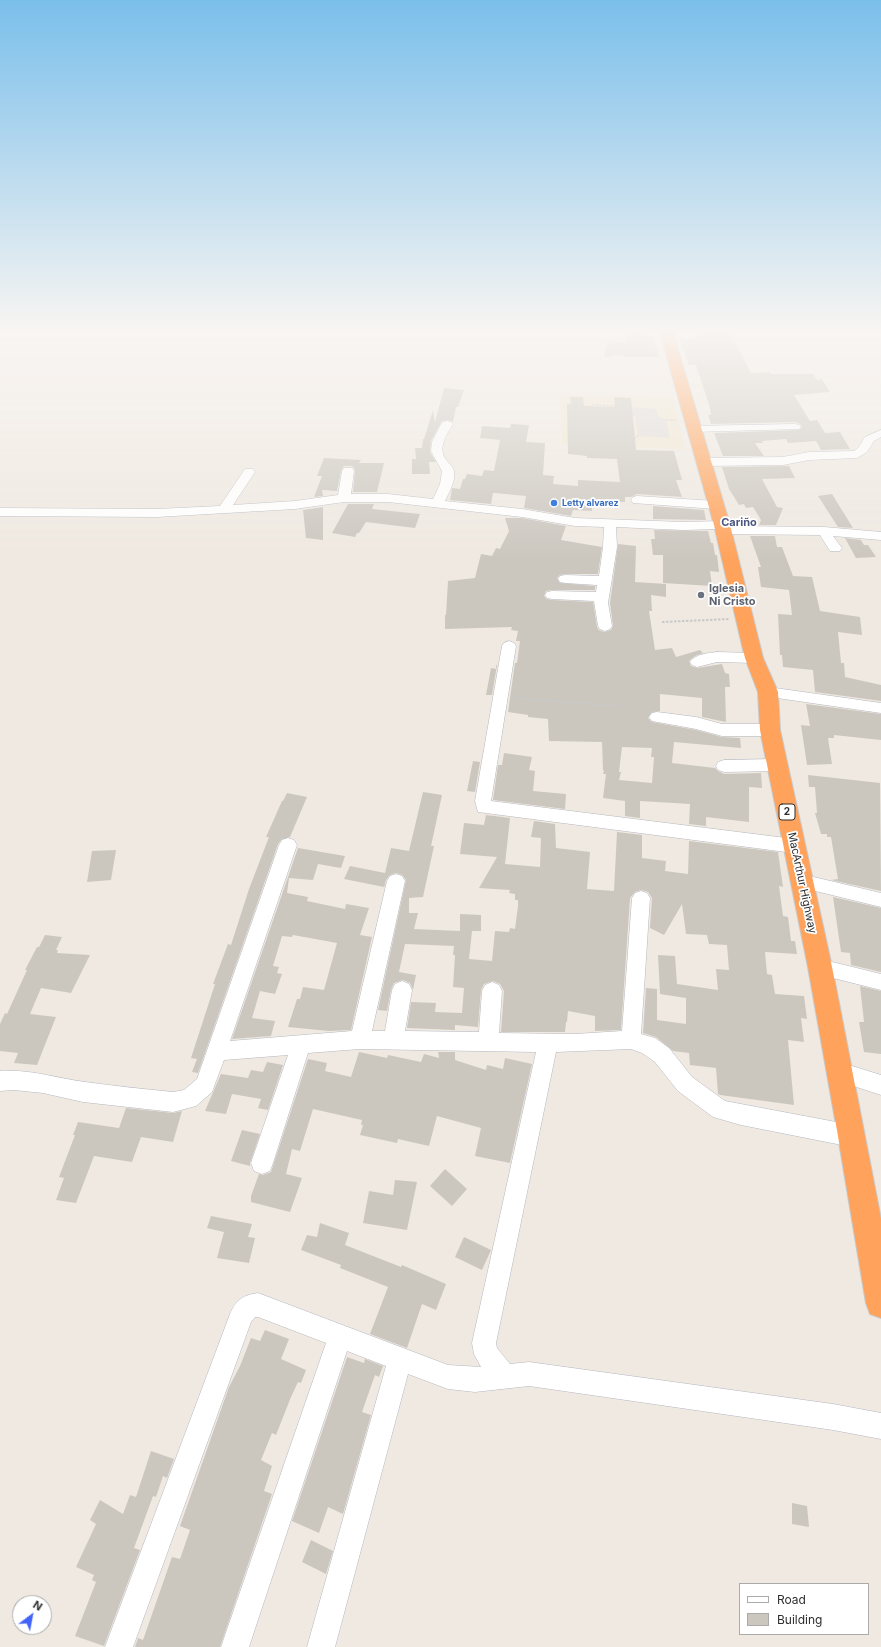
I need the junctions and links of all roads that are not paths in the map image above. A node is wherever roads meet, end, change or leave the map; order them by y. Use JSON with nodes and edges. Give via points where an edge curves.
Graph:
{"nodes":[{"id":1,"x":687,"y":406,"type":"edge"},
{"id":2,"x":447,"y":424,"type":"dead end"},
{"id":3,"x":795,"y":427,"type":"dead end"},
{"id":4,"x":693,"y":429,"type":"junction"},
{"id":5,"x":881,"y":433,"type":"edge"},
{"id":6,"x":703,"y":462,"type":"junction"},
{"id":7,"x":348,"y":471,"type":"dead end"},
{"id":8,"x":249,"y":472,"type":"dead end"},
{"id":9,"x":344,"y":498,"type":"junction"},
{"id":10,"x":637,"y":500,"type":"dead end"},
{"id":11,"x":436,"y":504,"type":"junction"},
{"id":12,"x":224,"y":509,"type":"junction"},
{"id":13,"x":0,"y":512,"type":"edge"},
{"id":14,"x":720,"y":520,"type":"junction"},
{"id":15,"x":610,"y":524,"type":"junction"},
{"id":16,"x":824,"y":531,"type":"junction"},
{"id":17,"x":881,"y":536,"type":"edge"},
{"id":18,"x":835,"y":548,"type":"dead end"},
{"id":19,"x":565,"y":579,"type":"dead end"},
{"id":20,"x":605,"y":581,"type":"junction"},
{"id":21,"x":552,"y":595,"type":"dead end"},
{"id":22,"x":602,"y":597,"type":"junction"},
{"id":23,"x":605,"y":626,"type":"dead end"},
{"id":24,"x":509,"y":646,"type":"dead end"},
{"id":25,"x":754,"y":658,"type":"junction"},
{"id":26,"x":697,"y":662,"type":"dead end"},
{"id":27,"x":768,"y":692,"type":"junction"},
{"id":28,"x":881,"y":708,"type":"edge"},
{"id":29,"x":657,"y":717,"type":"dead end"},
{"id":30,"x":770,"y":730,"type":"junction"},
{"id":31,"x":777,"y":765,"type":"junction"},
{"id":32,"x":724,"y":766,"type":"dead end"},
{"id":33,"x":288,"y":845,"type":"dead end"},
{"id":34,"x":794,"y":846,"type":"junction"},
{"id":35,"x":396,"y":881,"type":"dead end"},
{"id":36,"x":801,"y":881,"type":"junction"},
{"id":37,"x":641,"y":898,"type":"dead end"},
{"id":38,"x":881,"y":900,"type":"edge"},
{"id":39,"x":820,"y":967,"type":"junction"},
{"id":40,"x":881,"y":982,"type":"edge"},
{"id":41,"x":402,"y":990,"type":"dead end"},
{"id":42,"x":492,"y":991,"type":"dead end"},
{"id":43,"x":360,"y":1040,"type":"junction"},
{"id":44,"x":393,"y":1040,"type":"junction"},
{"id":45,"x":631,"y":1040,"type":"junction"},
{"id":46,"x":488,"y":1042,"type":"junction"},
{"id":47,"x":548,"y":1043,"type":"junction"},
{"id":48,"x":301,"y":1045,"type":"junction"},
{"id":49,"x":216,"y":1051,"type":"junction"},
{"id":50,"x":839,"y":1072,"type":"junction"},
{"id":51,"x":0,"y":1081,"type":"edge"},
{"id":52,"x":881,"y":1085,"type":"edge"},
{"id":53,"x":852,"y":1136,"type":"junction"},
{"id":54,"x":262,"y":1163,"type":"dead end"},
{"id":55,"x":881,"y":1303,"type":"edge"},
{"id":56,"x":340,"y":1337,"type":"junction"},
{"id":57,"x":400,"y":1360,"type":"junction"},
{"id":58,"x":505,"y":1377,"type":"junction"},
{"id":59,"x":881,"y":1426,"type":"edge"},
{"id":60,"x":119,"y":1647,"type":"edge"},
{"id":61,"x":235,"y":1647,"type":"edge"},
{"id":62,"x":321,"y":1647,"type":"edge"}],
"edges":[{"from":1,"to":4,"type":"highway","name":"MacArthur Highway","number":"2"},
{"from":2,"to":11,"type":"street","via":[[435,448],[448,474]]},
{"from":3,"to":4,"type":"street"},
{"from":4,"to":6,"type":"highway","name":"MacArthur Highway","number":"2"},
{"from":5,"to":6,"type":"street","via":[[869,439],[857,454],[809,456],[768,462]]},
{"from":6,"to":14,"type":"highway","name":"MacArthur Highway","number":"2"},
{"from":7,"to":9,"type":"street"},
{"from":8,"to":12,"type":"street"},
{"from":9,"to":11,"type":"street","via":[[388,498]]},
{"from":9,"to":12,"type":"street","via":[[295,505]]},
{"from":10,"to":14,"type":"street"},
{"from":11,"to":15,"type":"street","via":[[522,513],[575,522]]},
{"from":12,"to":13,"type":"street","via":[[157,513]]},
{"from":14,"to":15,"type":"street","via":[[683,526]]},
{"from":14,"to":16,"type":"street"},
{"from":14,"to":25,"type":"highway","name":"MacArthur Highway","number":"2"},
{"from":15,"to":20,"type":"street","via":[[610,547]]},
{"from":16,"to":17,"type":"street"},
{"from":16,"to":18,"type":"street"},
{"from":19,"to":20,"type":"street"},
{"from":20,"to":22,"type":"street"},
{"from":21,"to":22,"type":"street"},
{"from":22,"to":23,"type":"street"},
{"from":24,"to":34,"type":"street","via":[[482,801],[484,806]]},
{"from":25,"to":26,"type":"street","via":[[714,656]]},
{"from":25,"to":27,"type":"highway","name":"MacArthur Highway","number":"2"},
{"from":27,"to":28,"type":"street"},
{"from":27,"to":30,"type":"highway","name":"MacArthur Highway","number":"2"},
{"from":29,"to":30,"type":"street","via":[[722,730]]},
{"from":30,"to":31,"type":"highway","name":"MacArthur Highway","number":"2"},
{"from":31,"to":32,"type":"street"},
{"from":31,"to":34,"type":"highway","name":"MacArthur Highway","number":"2"},
{"from":33,"to":49,"type":"street"},
{"from":34,"to":36,"type":"highway","name":"MacArthur Highway","number":"2"},
{"from":35,"to":43,"type":"street"},
{"from":36,"to":38,"type":"street"},
{"from":36,"to":39,"type":"highway","name":"MacArthur Highway","number":"2"},
{"from":37,"to":45,"type":"street"},
{"from":39,"to":40,"type":"street"},
{"from":39,"to":50,"type":"highway","name":"MacArthur Highway","number":"2"},
{"from":41,"to":44,"type":"street"},
{"from":42,"to":46,"type":"street"},
{"from":43,"to":44,"type":"street"},
{"from":43,"to":48,"type":"street"},
{"from":44,"to":46,"type":"street"},
{"from":45,"to":47,"type":"street"},
{"from":45,"to":53,"type":"street","via":[[648,1046],[662,1055],[685,1084],[720,1110]]},
{"from":46,"to":47,"type":"street"},
{"from":47,"to":58,"type":"street","via":[[484,1343],[486,1354]]},
{"from":48,"to":49,"type":"street"},
{"from":48,"to":54,"type":"street"},
{"from":49,"to":51,"type":"street","via":[[204,1085],[189,1099],[173,1102],[83,1092],[43,1083]]},
{"from":50,"to":52,"type":"street"},
{"from":50,"to":53,"type":"highway","name":"MacArthur Highway","number":"2"},
{"from":53,"to":55,"type":"highway","name":"MacArthur Highway","number":"2"},
{"from":56,"to":57,"type":"street"},
{"from":56,"to":60,"type":"street","via":[[258,1305],[249,1306],[242,1314]]},
{"from":56,"to":61,"type":"street"},
{"from":57,"to":58,"type":"street","via":[[448,1377],[475,1380]]},
{"from":57,"to":62,"type":"street"},
{"from":58,"to":59,"type":"street","via":[[529,1374]]}]}
